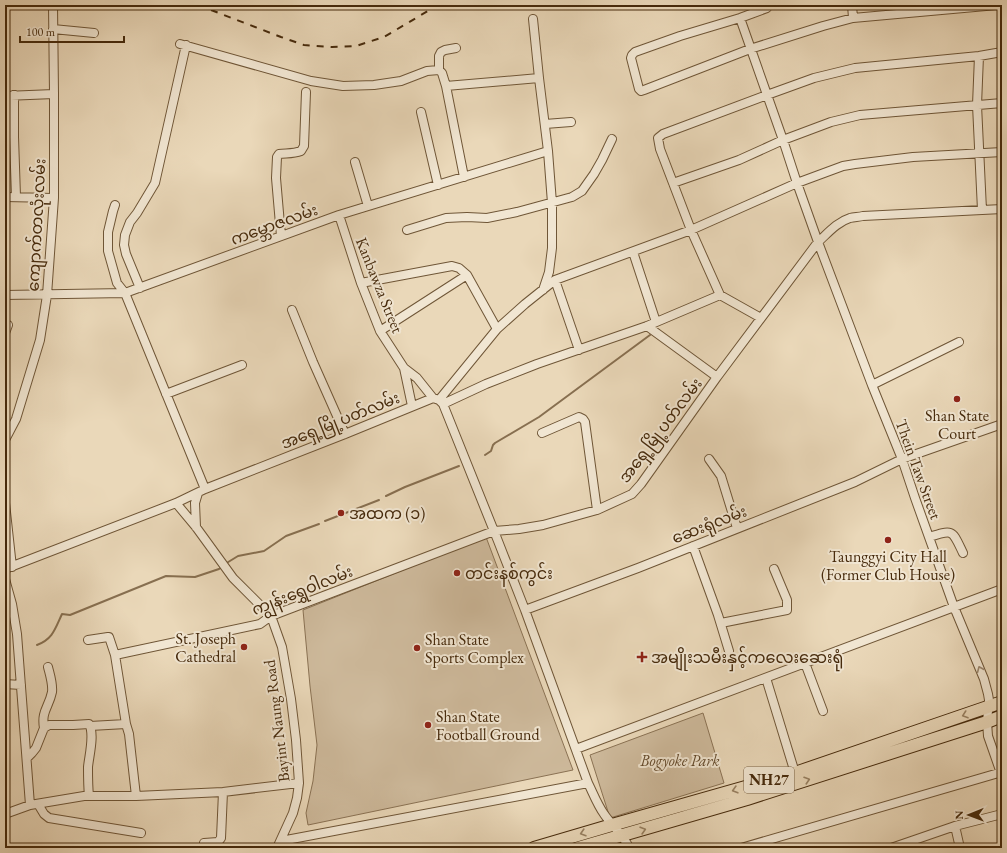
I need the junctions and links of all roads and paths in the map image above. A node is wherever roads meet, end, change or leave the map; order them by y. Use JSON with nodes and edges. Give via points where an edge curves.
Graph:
{"nodes":[{"id":1,"x":53,"y":5,"type":"edge"},
{"id":2,"x":852,"y":5,"type":"edge"},
{"id":3,"x":996,"y":5,"type":"edge"},
{"id":4,"x":767,"y":8,"type":"dead end"},
{"id":5,"x":740,"y":18,"type":"junction"},
{"id":6,"x":853,"y":18,"type":"junction"},
{"id":7,"x":533,"y":19,"type":"dead end"},
{"id":8,"x":53,"y":29,"type":"junction"},
{"id":9,"x":94,"y":33,"type":"dead end"},
{"id":10,"x":456,"y":48,"type":"dead end"},
{"id":11,"x":750,"y":49,"type":"junction"},
{"id":12,"x":1002,"y":52,"type":"edge"},
{"id":13,"x":979,"y":56,"type":"junction"},
{"id":14,"x":439,"y":70,"type":"junction"},
{"id":15,"x":539,"y":78,"type":"junction"},
{"id":16,"x":446,"y":86,"type":"junction"},
{"id":17,"x":306,"y":92,"type":"dead end"},
{"id":18,"x":54,"y":94,"type":"junction"},
{"id":19,"x":14,"y":95,"type":"junction"},
{"id":20,"x":767,"y":95,"type":"junction"},
{"id":21,"x":5,"y":96,"type":"edge"},
{"id":22,"x":1002,"y":103,"type":"edge"},
{"id":23,"x":977,"y":105,"type":"junction"},
{"id":24,"x":421,"y":112,"type":"dead end"},
{"id":25,"x":571,"y":122,"type":"dead end"},
{"id":26,"x":545,"y":124,"type":"junction"},
{"id":27,"x":612,"y":139,"type":"dead end"},
{"id":28,"x":783,"y":140,"type":"junction"},
{"id":29,"x":548,"y":151,"type":"junction"},
{"id":30,"x":1002,"y":152,"type":"edge"},
{"id":31,"x":979,"y":154,"type":"junction"},
{"id":32,"x":355,"y":162,"type":"dead end"},
{"id":33,"x":464,"y":177,"type":"junction"},
{"id":34,"x":673,"y":183,"type":"junction"},
{"id":35,"x":797,"y":183,"type":"junction"},
{"id":36,"x":438,"y":185,"type":"junction"},
{"id":37,"x":5,"y":197,"type":"edge"},
{"id":38,"x":16,"y":197,"type":"junction"},
{"id":39,"x":54,"y":198,"type":"junction"},
{"id":40,"x":552,"y":203,"type":"junction"},
{"id":41,"x":115,"y":205,"type":"dead end"},
{"id":42,"x":368,"y":206,"type":"junction"},
{"id":43,"x":1002,"y":209,"type":"edge"},
{"id":44,"x":982,"y":210,"type":"junction"},
{"id":45,"x":339,"y":215,"type":"junction"},
{"id":46,"x":407,"y":230,"type":"dead end"},
{"id":47,"x":691,"y":230,"type":"junction"},
{"id":48,"x":281,"y":236,"type":"junction"},
{"id":49,"x":818,"y":242,"type":"junction"},
{"id":50,"x":633,"y":252,"type":"junction"},
{"id":51,"x":467,"y":275,"type":"junction"},
{"id":52,"x":555,"y":280,"type":"junction"},
{"id":53,"x":361,"y":283,"type":"junction"},
{"id":54,"x":140,"y":288,"type":"junction"},
{"id":55,"x":542,"y":290,"type":"junction"},
{"id":56,"x":125,"y":293,"type":"junction"},
{"id":57,"x":5,"y":295,"type":"edge"},
{"id":58,"x":48,"y":295,"type":"junction"},
{"id":59,"x":720,"y":295,"type":"junction"},
{"id":60,"x":292,"y":310,"type":"dead end"},
{"id":61,"x":761,"y":318,"type":"junction"},
{"id":62,"x":656,"y":322,"type":"junction"},
{"id":63,"x":8,"y":325,"type":"dead end"},
{"id":64,"x":647,"y":326,"type":"junction"},
{"id":65,"x":497,"y":329,"type":"junction"},
{"id":66,"x":380,"y":331,"type":"junction"},
{"id":67,"x":5,"y":333,"type":"edge"},
{"id":68,"x":959,"y":342,"type":"dead end"},
{"id":69,"x":579,"y":350,"type":"junction"},
{"id":70,"x":242,"y":365,"type":"dead end"},
{"id":71,"x":404,"y":368,"type":"junction"},
{"id":72,"x":717,"y":378,"type":"junction"},
{"id":73,"x":872,"y":385,"type":"junction"},
{"id":74,"x":166,"y":394,"type":"junction"},
{"id":75,"x":438,"y":400,"type":"junction"},
{"id":76,"x":412,"y":406,"type":"junction"},
{"id":77,"x":1002,"y":424,"type":"edge"},
{"id":78,"x":542,"y":433,"type":"dead end"},
{"id":79,"x":345,"y":434,"type":"junction"},
{"id":80,"x":5,"y":440,"type":"edge"},
{"id":81,"x":709,"y":459,"type":"dead end"},
{"id":82,"x":902,"y":459,"type":"junction"},
{"id":83,"x":206,"y":489,"type":"junction"},
{"id":84,"x":198,"y":493,"type":"junction"},
{"id":85,"x":176,"y":502,"type":"junction"},
{"id":86,"x":5,"y":503,"type":"edge"},
{"id":87,"x":597,"y":510,"type":"junction"},
{"id":88,"x":196,"y":527,"type":"junction"},
{"id":89,"x":737,"y":528,"type":"junction"},
{"id":90,"x":494,"y":531,"type":"junction"},
{"id":91,"x":929,"y":537,"type":"junction"},
{"id":92,"x":692,"y":546,"type":"junction"},
{"id":93,"x":963,"y":554,"type":"dead end"},
{"id":94,"x":8,"y":568,"type":"edge"},
{"id":95,"x":774,"y":570,"type":"dead end"},
{"id":96,"x":5,"y":579,"type":"edge"},
{"id":97,"x":1002,"y":589,"type":"edge"},
{"id":98,"x":954,"y":607,"type":"junction"},
{"id":99,"x":525,"y":610,"type":"junction"},
{"id":100,"x":271,"y":616,"type":"junction"},
{"id":101,"x":721,"y":623,"type":"junction"},
{"id":102,"x":88,"y":640,"type":"dead end"},
{"id":103,"x":729,"y":651,"type":"dead end"},
{"id":104,"x":114,"y":655,"type":"junction"},
{"id":105,"x":805,"y":663,"type":"junction"},
{"id":106,"x":48,"y":667,"type":"dead end"},
{"id":107,"x":766,"y":678,"type":"junction"},
{"id":108,"x":5,"y":684,"type":"edge"},
{"id":109,"x":21,"y":685,"type":"junction"},
{"id":110,"x":1002,"y":702,"type":"edge"},
{"id":111,"x":988,"y":707,"type":"junction"},
{"id":112,"x":823,"y":711,"type":"dead end"},
{"id":113,"x":1002,"y":716,"type":"edge"},
{"id":114,"x":987,"y":722,"type":"junction"},
{"id":115,"x":126,"y":724,"type":"junction"},
{"id":116,"x":90,"y":726,"type":"junction"},
{"id":117,"x":44,"y":728,"type":"junction"},
{"id":118,"x":576,"y":748,"type":"junction"},
{"id":119,"x":27,"y":758,"type":"junction"},
{"id":120,"x":831,"y":766,"type":"junction"},
{"id":121,"x":795,"y":773,"type":"junction"},
{"id":122,"x":1002,"y":773,"type":"edge"},
{"id":123,"x":299,"y":783,"type":"junction"},
{"id":124,"x":588,"y":783,"type":"junction"},
{"id":125,"x":223,"y":792,"type":"junction"},
{"id":126,"x":89,"y":796,"type":"junction"},
{"id":127,"x":136,"y":796,"type":"junction"},
{"id":128,"x":34,"y":805,"type":"junction"},
{"id":129,"x":5,"y":814,"type":"edge"},
{"id":130,"x":1002,"y":814,"type":"edge"},
{"id":131,"x":612,"y":824,"type":"junction"},
{"id":132,"x":955,"y":826,"type":"junction"},
{"id":133,"x":141,"y":833,"type":"dead end"},
{"id":134,"x":622,"y":836,"type":"junction"},
{"id":135,"x":204,"y":843,"type":"dead end"},
{"id":136,"x":279,"y":844,"type":"edge"},
{"id":137,"x":534,"y":848,"type":"edge"},
{"id":138,"x":578,"y":848,"type":"edge"},
{"id":139,"x":629,"y":848,"type":"edge"},
{"id":140,"x":741,"y":848,"type":"edge"},
{"id":141,"x":891,"y":848,"type":"edge"},
{"id":142,"x":960,"y":848,"type":"edge"}],
"edges":[{"from":1,"to":8,"type":"street","name":"ကျောက်တလုံးလမ်း"},
{"from":2,"to":6,"type":"street"},
{"from":3,"to":6,"type":"street"},
{"from":4,"to":5,"type":"street"},
{"from":5,"to":11,"type":"street","name":"Thein Taw Street"},
{"from":5,"to":11,"type":"street","via":[[635,52],[631,58],[639,89],[644,90]]},
{"from":6,"to":11,"type":"street"},
{"from":7,"to":15,"type":"street"},
{"from":8,"to":9,"type":"street"},
{"from":8,"to":18,"type":"street","name":"ကျောက်တလုံးလမ်း"},
{"from":10,"to":14,"type":"street","via":[[441,52]]},
{"from":11,"to":20,"type":"street","name":"Thein Taw Street"},
{"from":12,"to":13,"type":"street"},
{"from":13,"to":20,"type":"street","via":[[855,68],[814,78]]},
{"from":13,"to":23,"type":"street"},
{"from":14,"to":16,"type":"street"},
{"from":14,"to":54,"type":"street","via":[[427,71],[401,81],[343,86],[311,81],[183,45],[155,183],[130,222],[125,235],[126,254]]},
{"from":15,"to":16,"type":"street"},
{"from":15,"to":26,"type":"street"},
{"from":16,"to":33,"type":"street"},
{"from":17,"to":48,"type":"street","via":[[304,146],[301,151],[279,154],[277,157],[276,178]]},
{"from":18,"to":19,"type":"street"},
{"from":18,"to":39,"type":"street","name":"ကျောက်တလုံးလမ်း"},
{"from":19,"to":21,"type":"street"},
{"from":19,"to":38,"type":"street"},
{"from":20,"to":28,"type":"street","name":"Thein Taw Street"},
{"from":20,"to":34,"type":"street","via":[[658,138]]},
{"from":22,"to":23,"type":"street"},
{"from":23,"to":28,"type":"street","via":[[860,115],[831,122]]},
{"from":23,"to":31,"type":"street"},
{"from":24,"to":36,"type":"street"},
{"from":25,"to":26,"type":"street"},
{"from":26,"to":29,"type":"street"},
{"from":27,"to":40,"type":"street","via":[[582,191]]},
{"from":28,"to":34,"type":"street","via":[[739,160]]},
{"from":28,"to":35,"type":"street","name":"Thein Taw Street"},
{"from":29,"to":33,"type":"street","name":"ကမ္ဘောဇလမ်း"},
{"from":29,"to":40,"type":"street"},
{"from":30,"to":31,"type":"street"},
{"from":31,"to":35,"type":"street","via":[[913,157],[855,164]]},
{"from":31,"to":44,"type":"street"},
{"from":32,"to":42,"type":"street"},
{"from":33,"to":36,"type":"street","name":"ကမ္ဘောဇလမ်း"},
{"from":34,"to":47,"type":"street"},
{"from":35,"to":47,"type":"street"},
{"from":35,"to":49,"type":"street","name":"Thein Taw Street"},
{"from":36,"to":42,"type":"street","name":"ကမ္ဘောဇလမ်း"},
{"from":37,"to":38,"type":"street"},
{"from":38,"to":39,"type":"street"},
{"from":39,"to":58,"type":"street","name":"ကျောက်တလုံးလမ်း"},
{"from":40,"to":46,"type":"street","via":[[487,218],[446,218]]},
{"from":40,"to":55,"type":"street","via":[[552,248],[549,272]]},
{"from":41,"to":56,"type":"street","via":[[108,232],[108,250],[117,283]]},
{"from":42,"to":45,"type":"street","name":"ကမ္ဘောဇလမ်း"},
{"from":43,"to":44,"type":"street","name":"အရှေ့မြို့ပတ်လမ်း"},
{"from":44,"to":49,"type":"street","name":"အရှေ့မြို့ပတ်လမ်း","via":[[850,218],[841,222]]},
{"from":45,"to":48,"type":"street","name":"ကမ္ဘောဇလမ်း"},
{"from":45,"to":53,"type":"street","name":"Kanbawza Street"},
{"from":47,"to":50,"type":"street"},
{"from":47,"to":59,"type":"street"},
{"from":48,"to":54,"type":"street","name":"ကမ္ဘောဇလမ်း"},
{"from":49,"to":61,"type":"street","name":"အရှေ့မြို့ပတ်လမ်း"},
{"from":49,"to":73,"type":"street","name":"Thein Taw Street"},
{"from":50,"to":52,"type":"street"},
{"from":50,"to":62,"type":"street"},
{"from":51,"to":53,"type":"street","via":[[452,266]]},
{"from":51,"to":65,"type":"street"},
{"from":51,"to":66,"type":"street"},
{"from":52,"to":55,"type":"street"},
{"from":52,"to":69,"type":"street"},
{"from":53,"to":66,"type":"street","name":"Kanbawza Street"},
{"from":54,"to":56,"type":"street","name":"ကမ္ဘောဇလမ်း"},
{"from":55,"to":65,"type":"street"},
{"from":56,"to":58,"type":"street","name":"ကမ္ဘောဇလမ်း"},
{"from":56,"to":74,"type":"street"},
{"from":57,"to":58,"type":"street","name":"ကမ္ဘောဇလမ်း"},
{"from":58,"to":80,"type":"street","name":"ကျောက်တလုံးလမ်း","via":[[40,340],[16,419]]},
{"from":59,"to":61,"type":"street"},
{"from":59,"to":62,"type":"street","name":"အရှေ့မြို့ပတ်လမ်း"},
{"from":60,"to":79,"type":"street"},
{"from":61,"to":72,"type":"street","name":"အရှေ့မြို့ပတ်လမ်း"},
{"from":62,"to":64,"type":"street","name":"အရှေ့မြို့ပတ်လမ်း"},
{"from":63,"to":67,"type":"street"},
{"from":64,"to":69,"type":"street","name":"အရှေ့မြို့ပတ်လမ်း"},
{"from":64,"to":72,"type":"street"},
{"from":65,"to":75,"type":"street"},
{"from":66,"to":71,"type":"street","name":"Kanbawza Street"},
{"from":68,"to":73,"type":"street"},
{"from":69,"to":75,"type":"street","name":"အရှေ့မြို့ပတ်လမ်း"},
{"from":70,"to":74,"type":"street"},
{"from":71,"to":75,"type":"street","name":"Kanbawza Street"},
{"from":71,"to":76,"type":"street"},
{"from":72,"to":87,"type":"street","name":"အရှေ့မြို့ပတ်လမ်း","via":[[632,494]]},
{"from":73,"to":82,"type":"street","name":"Thein Taw Street"},
{"from":74,"to":83,"type":"street"},
{"from":75,"to":76,"type":"street","name":"အရှေ့မြို့ပတ်လမ်း"},
{"from":75,"to":90,"type":"street"},
{"from":76,"to":79,"type":"street","name":"အရှေ့မြို့ပတ်လမ်း"},
{"from":77,"to":82,"type":"street","name":"ဆေးရုံလမ်း"},
{"from":78,"to":87,"type":"street","via":[[579,417],[583,419]]},
{"from":79,"to":83,"type":"street","name":"အရှေ့မြို့ပတ်လမ်း"},
{"from":81,"to":89,"type":"street","via":[[720,476]]},
{"from":82,"to":89,"type":"street","name":"ဆေးရုံလမ်း","via":[[855,482]]},
{"from":82,"to":91,"type":"street","name":"Thein Taw Street"},
{"from":83,"to":84,"type":"street","name":"အရှေ့မြို့ပတ်လမ်း"},
{"from":84,"to":85,"type":"street","name":"အရှေ့မြို့ပတ်လမ်း"},
{"from":84,"to":88,"type":"street","via":[[195,503]]},
{"from":85,"to":88,"type":"street","name":"Bayint Naung Road"},
{"from":85,"to":94,"type":"street","name":"အရှေ့မြို့ပတ်လမ်း"},
{"from":86,"to":94,"type":"street"},
{"from":87,"to":90,"type":"street","name":"အရှေ့မြို့ပတ်လမ်း","via":[[542,525]]},
{"from":88,"to":100,"type":"street","name":"Bayint Naung Road","via":[[233,578]]},
{"from":89,"to":92,"type":"street","name":"ဆေးရုံလမ်း"},
{"from":90,"to":99,"type":"street"},
{"from":90,"to":100,"type":"street","name":"ကျွန်းရွှေဝါလမ်း"},
{"from":91,"to":93,"type":"street","via":[[951,532]]},
{"from":91,"to":98,"type":"street","name":"Thein Taw Street"},
{"from":92,"to":99,"type":"street","name":"ဆေးရုံလမ်း"},
{"from":92,"to":101,"type":"street"},
{"from":95,"to":101,"type":"street","via":[[787,600],[787,610]]},
{"from":96,"to":109,"type":"street","via":[[17,634]]},
{"from":97,"to":98,"type":"street"},
{"from":98,"to":105,"type":"street"},
{"from":111,"to":98,"type":"street","name":"Thein Taw Street","one_way":true,"via":[[984,679]]},
{"from":99,"to":118,"type":"street"},
{"from":100,"to":104,"type":"street","name":"ကျွန်းရွှေဝါလမ်း","via":[[260,624]]},
{"from":100,"to":123,"type":"street","name":"Bayint Naung Road","via":[[282,647],[291,698]]},
{"from":101,"to":103,"type":"street"},
{"from":102,"to":104,"type":"street","via":[[109,637]]},
{"from":104,"to":115,"type":"street"},
{"from":105,"to":107,"type":"street"},
{"from":105,"to":112,"type":"street"},
{"from":106,"to":117,"type":"street","via":[[52,690],[42,720]]},
{"from":107,"to":118,"type":"street"},
{"from":107,"to":121,"type":"street"},
{"from":108,"to":109,"type":"street"},
{"from":109,"to":119,"type":"street"},
{"from":110,"to":111,"type":"highway","number":"NH27"},
{"from":111,"to":114,"type":"street","name":"Thein Taw Street"},
{"from":111,"to":120,"type":"highway","number":"NH27","one_way":true},
{"from":113,"to":114,"type":"highway","number":"NH27"},
{"from":114,"to":120,"type":"highway","number":"NH27"},
{"from":114,"to":122,"type":"street","name":"Thein Taw Street","via":[[988,736]]},
{"from":115,"to":116,"type":"street"},
{"from":115,"to":127,"type":"street"},
{"from":116,"to":117,"type":"street","via":[[49,725]]},
{"from":116,"to":126,"type":"street","via":[[92,738],[88,769]]},
{"from":117,"to":119,"type":"street","via":[[36,748]]},
{"from":118,"to":124,"type":"street"},
{"from":119,"to":128,"type":"street"},
{"from":120,"to":121,"type":"highway","number":"NH27"},
{"from":134,"to":120,"type":"highway","number":"NH27","one_way":true,"via":[[747,799]]},
{"from":121,"to":131,"type":"highway","number":"NH27","one_way":true},
{"from":122,"to":140,"type":"street"},
{"from":123,"to":125,"type":"street"},
{"from":123,"to":136,"type":"street","name":"Bayint Naung Road","via":[[293,813]]},
{"from":124,"to":131,"type":"street","via":[[599,806]]},
{"from":124,"to":136,"type":"street"},
{"from":125,"to":127,"type":"street"},
{"from":125,"to":135,"type":"street","via":[[221,838],[218,842]]},
{"from":126,"to":127,"type":"street"},
{"from":126,"to":128,"type":"street"},
{"from":128,"to":129,"type":"street"},
{"from":128,"to":133,"type":"street","via":[[49,818]]},
{"from":130,"to":132,"type":"street"},
{"from":131,"to":134,"type":"street"},
{"from":131,"to":137,"type":"highway","number":"NH27","one_way":true},
{"from":132,"to":141,"type":"street"},
{"from":132,"to":142,"type":"street"},
{"from":134,"to":138,"type":"highway","number":"NH27"},
{"from":134,"to":139,"type":"street"}]}
